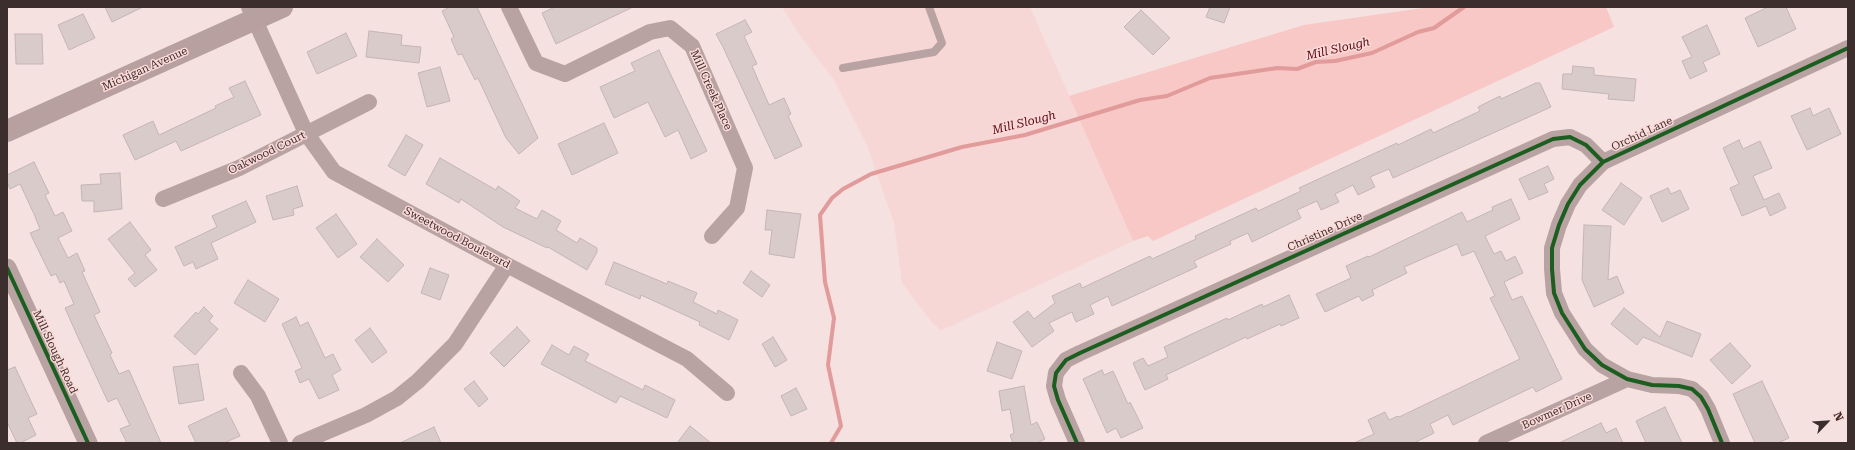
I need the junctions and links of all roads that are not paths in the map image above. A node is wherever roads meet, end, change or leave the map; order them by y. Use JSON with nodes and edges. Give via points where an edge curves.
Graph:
{"nodes":[{"id":1,"x":282,"y":7,"type":"edge"},
{"id":2,"x":509,"y":7,"type":"edge"},
{"id":3,"x":929,"y":7,"type":"edge"},
{"id":4,"x":252,"y":13,"type":"edge"},
{"id":5,"x":1848,"y":48,"type":"edge"},
{"id":6,"x":843,"y":68,"type":"dead end"},
{"id":7,"x":369,"y":102,"type":"dead end"},
{"id":8,"x":7,"y":131,"type":"edge"},
{"id":9,"x":306,"y":133,"type":"junction"},
{"id":10,"x":1603,"y":162,"type":"junction"},
{"id":11,"x":163,"y":199,"type":"dead end"},
{"id":12,"x":712,"y":236,"type":"dead end"},
{"id":13,"x":507,"y":265,"type":"junction"},
{"id":14,"x":7,"y":268,"type":"edge"},
{"id":15,"x":241,"y":373,"type":"dead end"},
{"id":16,"x":1627,"y":378,"type":"junction"},
{"id":17,"x":727,"y":393,"type":"dead end"},
{"id":18,"x":88,"y":443,"type":"edge"},
{"id":19,"x":280,"y":443,"type":"edge"},
{"id":20,"x":300,"y":443,"type":"edge"},
{"id":21,"x":1077,"y":443,"type":"edge"},
{"id":22,"x":1486,"y":443,"type":"edge"},
{"id":23,"x":1722,"y":443,"type":"edge"}],
"edges":[{"from":1,"to":4,"type":"main road","name":"Michigan Avenue"},
{"from":2,"to":12,"type":"street","name":"Mill Creek Place","via":[[536,63],[565,74],[650,32],[670,28],[692,46],[745,168],[737,208]]},
{"from":3,"to":6,"type":"lane","via":[[942,43],[934,52]]},
{"from":4,"to":8,"type":"main road","name":"Michigan Avenue"},
{"from":4,"to":9,"type":"street","name":"Sweetwood Boulevard"},
{"from":5,"to":10,"type":"street","name":"Orchid Lane"},
{"from":7,"to":9,"type":"street","name":"Oakwood Court"},
{"from":9,"to":11,"type":"street","name":"Oakwood Court","via":[[239,168]]},
{"from":9,"to":13,"type":"street","name":"Sweetwood Boulevard","via":[[334,172]]},
{"from":10,"to":16,"type":"street","name":"Orchid Lane","via":[[1580,185],[1559,225],[1552,248],[1554,292],[1562,313],[1585,349],[1602,365]]},
{"from":10,"to":21,"type":"street","name":"Christine Drive","via":[[1586,145],[1570,138],[1553,139],[1066,360],[1056,373],[1054,386]]},
{"from":13,"to":17,"type":"street","name":"Sweetwood Boulevard","via":[[687,359]]},
{"from":13,"to":20,"type":"street","via":[[454,344],[413,385],[397,398],[366,415]]},
{"from":14,"to":18,"type":"street","name":"Mill Slough Road"},
{"from":15,"to":19,"type":"street","via":[[258,396]]},
{"from":16,"to":22,"type":"street","name":"Bowmer Drive"},
{"from":16,"to":23,"type":"street","name":"Orchid Lane","via":[[1652,385],[1679,386],[1692,390],[1701,397],[1708,409]]}]}
